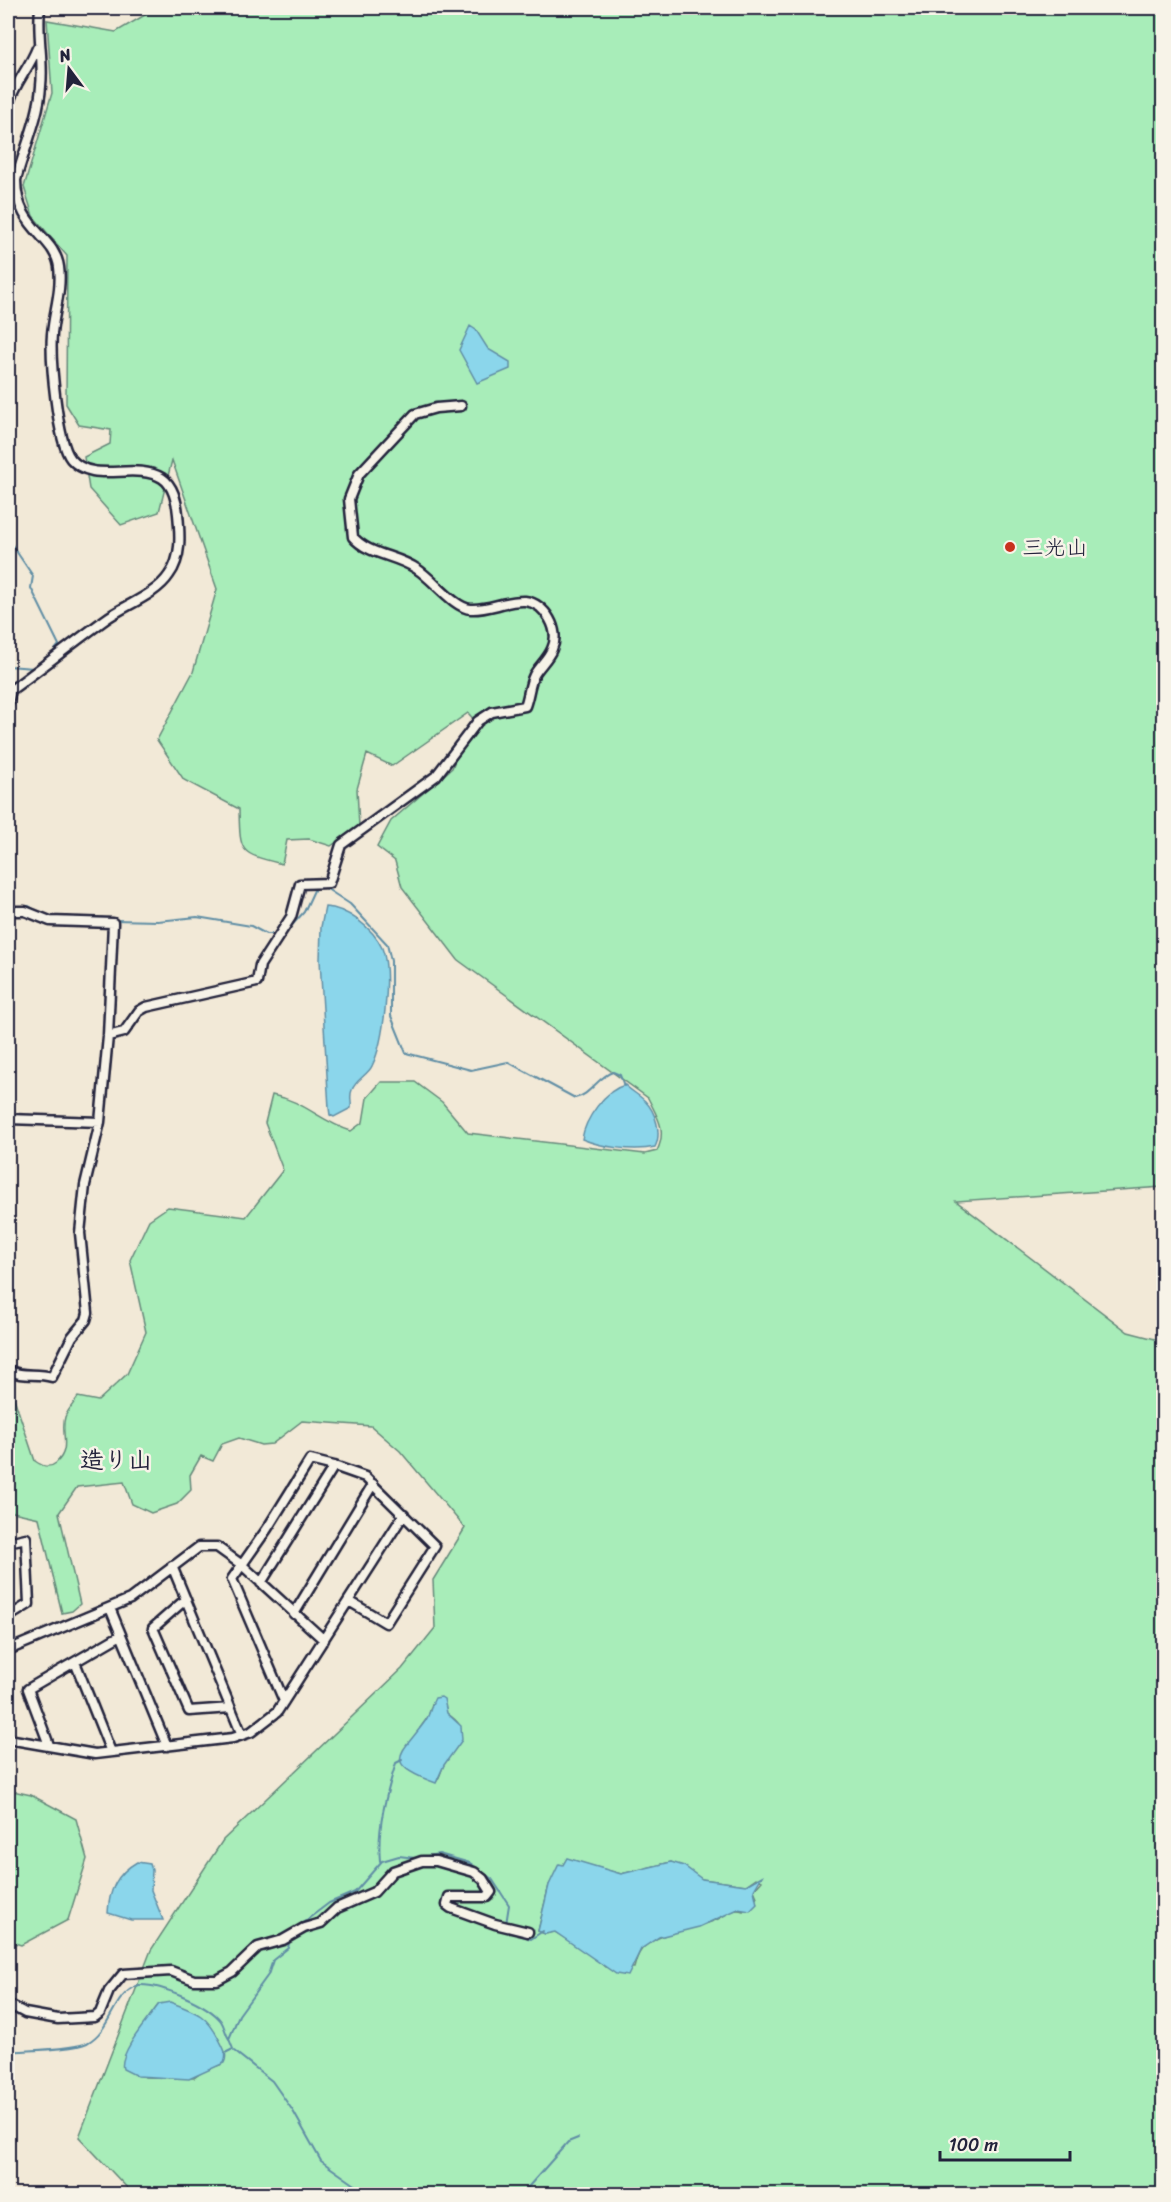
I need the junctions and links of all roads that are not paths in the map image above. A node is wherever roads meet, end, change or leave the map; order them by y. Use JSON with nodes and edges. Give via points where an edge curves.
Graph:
{"nodes":[{"id":1,"x":40,"y":8,"type":"edge"},
{"id":2,"x":38,"y":45,"type":"junction"},
{"id":3,"x":8,"y":106,"type":"edge"},
{"id":4,"x":461,"y":406,"type":"dead end"},
{"id":5,"x":8,"y":704,"type":"edge"},
{"id":6,"x":8,"y":911,"type":"edge"},
{"id":7,"x":108,"y":1036,"type":"junction"},
{"id":8,"x":8,"y":1119,"type":"edge"},
{"id":9,"x":100,"y":1122,"type":"junction"},
{"id":10,"x":8,"y":1370,"type":"edge"},
{"id":11,"x":334,"y":1466,"type":"junction"},
{"id":12,"x":373,"y":1484,"type":"junction"},
{"id":13,"x":404,"y":1514,"type":"junction"},
{"id":14,"x":8,"y":1542,"type":"edge"},
{"id":15,"x":242,"y":1565,"type":"junction"},
{"id":16,"x":172,"y":1566,"type":"junction"},
{"id":17,"x":261,"y":1583,"type":"junction"},
{"id":18,"x":186,"y":1599,"type":"junction"},
{"id":19,"x":349,"y":1600,"type":"junction"},
{"id":20,"x":110,"y":1608,"type":"junction"},
{"id":21,"x":294,"y":1614,"type":"junction"},
{"id":22,"x":8,"y":1617,"type":"edge"},
{"id":23,"x":121,"y":1635,"type":"junction"},
{"id":24,"x":324,"y":1640,"type":"junction"},
{"id":25,"x":8,"y":1650,"type":"edge"},
{"id":26,"x":75,"y":1662,"type":"junction"},
{"id":27,"x":284,"y":1701,"type":"junction"},
{"id":28,"x":231,"y":1708,"type":"junction"},
{"id":29,"x":242,"y":1735,"type":"junction"},
{"id":30,"x":8,"y":1739,"type":"edge"},
{"id":31,"x":49,"y":1745,"type":"junction"},
{"id":32,"x":167,"y":1746,"type":"junction"},
{"id":33,"x":111,"y":1752,"type":"junction"},
{"id":34,"x":528,"y":1932,"type":"dead end"},
{"id":35,"x":8,"y":2004,"type":"edge"}],
"edges":[{"from":1,"to":2,"type":"street"},
{"from":2,"to":3,"type":"street","via":[[33,60],[10,94]]},
{"from":2,"to":5,"type":"street","via":[[42,85],[16,192],[22,213],[59,265],[52,344],[63,442],[69,457],[82,469],[148,473],[163,478],[177,504],[180,542],[177,560],[162,584],[106,619],[11,690]]},
{"from":4,"to":7,"type":"street","via":[[415,414],[359,474],[349,500],[353,537],[366,549],[416,568],[458,606],[467,609],[508,601],[539,605],[547,613],[555,638],[553,649],[536,672],[525,706],[492,712],[478,721],[436,776],[341,845],[329,883],[300,884],[291,917],[260,965],[257,982],[146,1007],[124,1032]]},
{"from":6,"to":7,"type":"street","via":[[25,911],[50,921],[113,923]]},
{"from":7,"to":9,"type":"street"},
{"from":8,"to":9,"type":"street"},
{"from":9,"to":10,"type":"street","via":[[85,1185],[80,1233],[86,1320],[72,1337],[52,1377],[38,1373],[18,1375]]},
{"from":11,"to":12,"type":"street","via":[[365,1477]]},
{"from":11,"to":15,"type":"street","via":[[310,1460]]},
{"from":11,"to":17,"type":"street"},
{"from":12,"to":13,"type":"street"},
{"from":12,"to":21,"type":"street"},
{"from":13,"to":19,"type":"street"},
{"from":13,"to":19,"type":"street","via":[[435,1546],[429,1556],[386,1623]]},
{"from":14,"to":22,"type":"street","via":[[26,1538],[29,1604]]},
{"from":15,"to":16,"type":"street","via":[[217,1548],[199,1547]]},
{"from":15,"to":17,"type":"street"},
{"from":15,"to":27,"type":"street","via":[[232,1579]]},
{"from":16,"to":18,"type":"street"},
{"from":16,"to":20,"type":"street","via":[[130,1599]]},
{"from":17,"to":21,"type":"street"},
{"from":18,"to":28,"type":"street"},
{"from":18,"to":28,"type":"street","via":[[153,1628],[189,1711]]},
{"from":19,"to":24,"type":"street"},
{"from":20,"to":23,"type":"street"},
{"from":20,"to":25,"type":"street"},
{"from":21,"to":24,"type":"street"},
{"from":23,"to":26,"type":"street"},
{"from":23,"to":32,"type":"street"},
{"from":24,"to":27,"type":"street"},
{"from":26,"to":31,"type":"street","via":[[28,1689]]},
{"from":26,"to":33,"type":"street"},
{"from":27,"to":29,"type":"street","via":[[267,1721]]},
{"from":28,"to":29,"type":"street"},
{"from":29,"to":32,"type":"street"},
{"from":30,"to":31,"type":"street"},
{"from":31,"to":33,"type":"street","via":[[95,1754]]},
{"from":32,"to":33,"type":"street"},
{"from":34,"to":35,"type":"street","via":[[458,1912],[447,1905],[446,1900],[454,1896],[490,1896],[491,1892],[483,1879],[467,1869],[422,1861],[393,1870],[369,1895],[337,1908],[321,1923],[258,1947],[232,1972],[217,1980],[194,1980],[171,1971],[123,1974],[95,2017],[58,2019],[25,2013]]}]}
